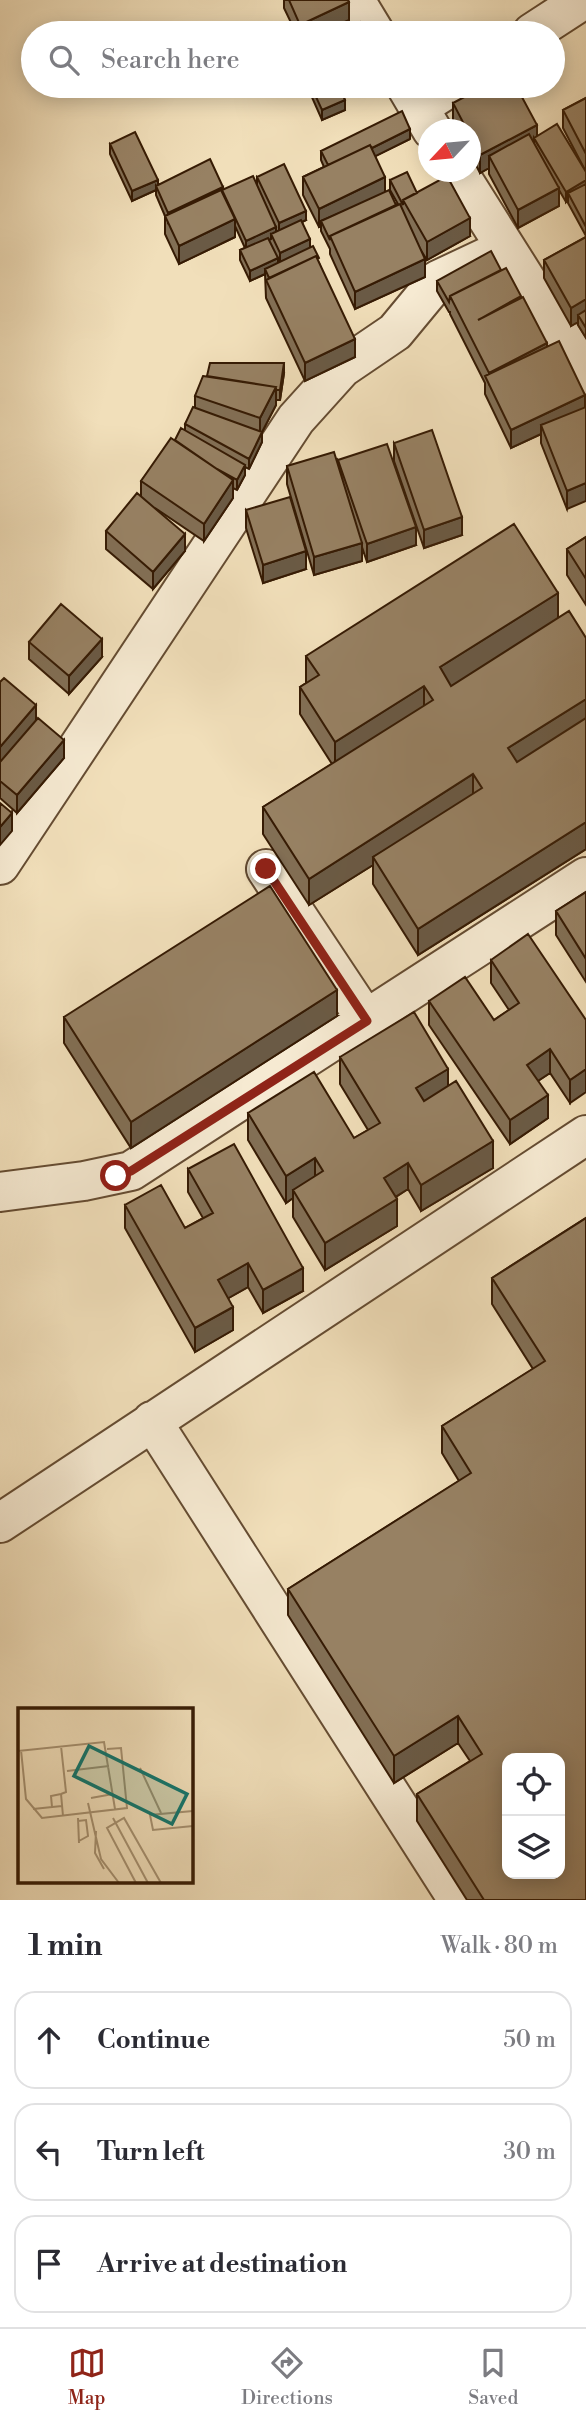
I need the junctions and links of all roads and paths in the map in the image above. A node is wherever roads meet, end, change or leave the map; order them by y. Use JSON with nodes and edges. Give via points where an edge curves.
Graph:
{"nodes":[{"id":1,"x":355,"y":0,"type":"edge"},
{"id":2,"x":575,"y":5,"type":"dead end"},
{"id":3,"x":368,"y":21,"type":"edge"},
{"id":4,"x":550,"y":21,"type":"edge"},
{"id":5,"x":464,"y":182,"type":"edge"},
{"id":6,"x":504,"y":249,"type":"junction"},
{"id":7,"x":586,"y":375,"type":"edge"},
{"id":8,"x":0,"y":864,"type":"edge"},
{"id":9,"x":266,"y":869,"type":"dead end"},
{"id":10,"x":586,"y":877,"type":"edge"},
{"id":11,"x":367,"y":1021,"type":"junction"},
{"id":12,"x":582,"y":1146,"type":"edge"},
{"id":13,"x":0,"y":1192,"type":"edge"},
{"id":14,"x":152,"y":1421,"type":"junction"},
{"id":15,"x":0,"y":1523,"type":"edge"},
{"id":16,"x":458,"y":1900,"type":"edge"}],
"edges":[{"from":1,"to":3,"type":"street"},
{"from":2,"to":4,"type":"street"},
{"from":5,"to":6,"type":"street"},
{"from":6,"to":7,"type":"street"},
{"from":6,"to":8,"type":"street","via":[[438,280],[395,332],[342,368],[296,419]]},
{"from":9,"to":11,"type":"street"},
{"from":10,"to":11,"type":"street"},
{"from":11,"to":13,"type":"street","via":[[131,1171]]},
{"from":12,"to":14,"type":"street"},
{"from":14,"to":15,"type":"street"},
{"from":14,"to":16,"type":"street"}]}
